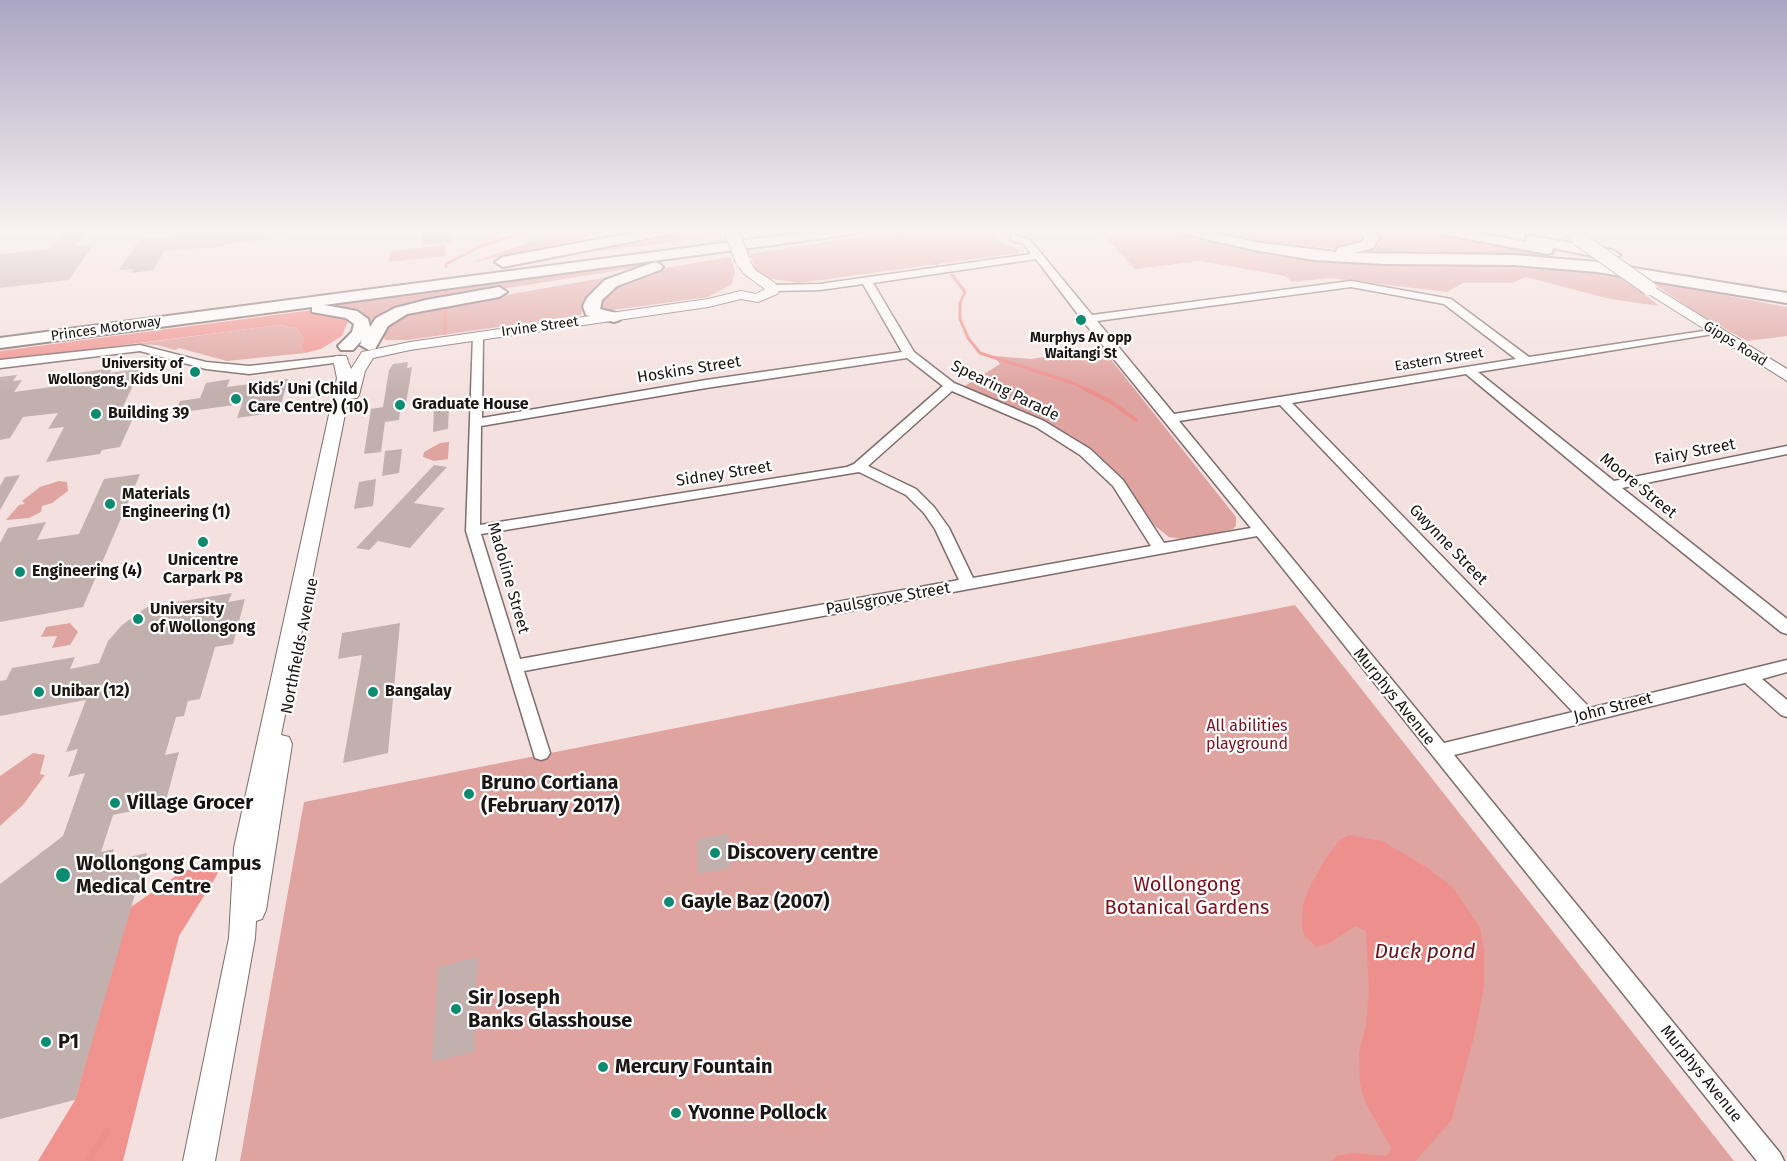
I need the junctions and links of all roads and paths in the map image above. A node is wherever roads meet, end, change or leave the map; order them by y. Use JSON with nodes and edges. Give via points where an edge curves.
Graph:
{"nodes":[{"id":1,"x":378,"y":284,"type":"edge"},
{"id":2,"x":389,"y":284,"type":"edge"},
{"id":3,"x":442,"y":284,"type":"edge"},
{"id":4,"x":548,"y":284,"type":"edge"},
{"id":5,"x":611,"y":284,"type":"edge"},
{"id":6,"x":741,"y":284,"type":"edge"},
{"id":7,"x":842,"y":284,"type":"edge"},
{"id":8,"x":869,"y":284,"type":"edge"},
{"id":9,"x":1060,"y":284,"type":"edge"},
{"id":10,"x":1350,"y":284,"type":"edge"},
{"id":11,"x":1352,"y":284,"type":"edge"},
{"id":12,"x":1644,"y":284,"type":"edge"},
{"id":13,"x":1701,"y":284,"type":"edge"},
{"id":14,"x":1717,"y":284,"type":"edge"},
{"id":15,"x":1762,"y":284,"type":"edge"},
{"id":16,"x":768,"y":285,"type":"joint"},
{"id":17,"x":1787,"y":289,"type":"edge"},
{"id":18,"x":345,"y":290,"type":"junction"},
{"id":19,"x":740,"y":292,"type":"junction"},
{"id":20,"x":1787,"y":298,"type":"edge"},
{"id":21,"x":290,"y":304,"type":"junction"},
{"id":22,"x":614,"y":317,"type":"junction"},
{"id":23,"x":1088,"y":319,"type":"junction"},
{"id":24,"x":1713,"y":331,"type":"junction"},
{"id":25,"x":0,"y":334,"type":"edge"},
{"id":26,"x":477,"y":337,"type":"junction"},
{"id":27,"x":0,"y":343,"type":"edge"},
{"id":28,"x":356,"y":352,"type":"junction"},
{"id":29,"x":909,"y":354,"type":"junction"},
{"id":30,"x":1526,"y":361,"type":"junction"},
{"id":31,"x":0,"y":364,"type":"edge"},
{"id":32,"x":1468,"y":370,"type":"junction"},
{"id":33,"x":1787,"y":376,"type":"edge"},
{"id":34,"x":950,"y":386,"type":"junction"},
{"id":35,"x":1283,"y":401,"type":"junction"},
{"id":36,"x":1169,"y":418,"type":"junction"},
{"id":37,"x":475,"y":423,"type":"junction"},
{"id":38,"x":1787,"y":450,"type":"edge"},
{"id":39,"x":859,"y":467,"type":"junction"},
{"id":40,"x":1609,"y":486,"type":"junction"},
{"id":41,"x":473,"y":531,"type":"junction"},
{"id":42,"x":1260,"y":531,"type":"junction"},
{"id":43,"x":1161,"y":550,"type":"junction"},
{"id":44,"x":969,"y":585,"type":"junction"},
{"id":45,"x":1787,"y":628,"type":"edge"},
{"id":46,"x":515,"y":666,"type":"junction"},
{"id":47,"x":1787,"y":666,"type":"edge"},
{"id":48,"x":1748,"y":676,"type":"junction"},
{"id":49,"x":1787,"y":710,"type":"edge"},
{"id":50,"x":1587,"y":715,"type":"junction"},
{"id":51,"x":1438,"y":752,"type":"junction"},
{"id":52,"x":541,"y":753,"type":"dead end"},
{"id":53,"x":199,"y":1161,"type":"edge"},
{"id":54,"x":1772,"y":1161,"type":"edge"}],
"edges":[{"from":1,"to":18,"type":"highway"},
{"from":2,"to":18,"type":"highway","name":"Princes Motorway"},
{"from":3,"to":21,"type":"highway","name":"Princes Motorway"},
{"from":4,"to":28,"type":"highway","via":[[411,308],[382,322]]},
{"from":5,"to":22,"type":"highway","via":[[599,293],[591,310]]},
{"from":6,"to":19,"type":"main road"},
{"from":7,"to":16,"type":"street"},
{"from":8,"to":29,"type":"street","name":"Spearing Parade"},
{"from":9,"to":23,"type":"street","name":"Murphys Avenue"},
{"from":10,"to":23,"type":"street"},
{"from":11,"to":30,"type":"street","via":[[1447,301]]},
{"from":12,"to":24,"type":"main road","name":"Gipps Road","bridge":true},
{"from":13,"to":20,"type":"highway"},
{"from":14,"to":20,"type":"highway"},
{"from":15,"to":17,"type":"highway"},
{"from":16,"to":19,"type":"main road","name":"Irvine Street","via":[[770,293],[763,297],[748,298]]},
{"from":18,"to":25,"type":"highway","name":"Princes Motorway"},
{"from":19,"to":22,"type":"main road","name":"Irvine Street","via":[[700,304]]},
{"from":21,"to":27,"type":"highway","name":"Princes Motorway"},
{"from":21,"to":28,"type":"highway","via":[[356,316],[362,323]]},
{"from":22,"to":26,"type":"main road","name":"Irvine Street"},
{"from":23,"to":36,"type":"street","name":"Murphys Avenue"},
{"from":24,"to":30,"type":"street","name":"Eastern Street"},
{"from":24,"to":33,"type":"main road","name":"Gipps Road"},
{"from":26,"to":28,"type":"main road","name":"Irvine Street"},
{"from":26,"to":37,"type":"street","name":"Madoline Street"},
{"from":28,"to":31,"type":"street","via":[[261,369],[206,365],[140,348]]},
{"from":28,"to":53,"type":"main road","name":"Northfields Avenue","via":[[355,377],[273,788],[256,901],[242,938]]},
{"from":29,"to":34,"type":"street","name":"Spearing Parade"},
{"from":29,"to":37,"type":"street","name":"Hoskins Street"},
{"from":30,"to":32,"type":"street","name":"Eastern Street"},
{"from":32,"to":35,"type":"street","name":"Eastern Street"},
{"from":32,"to":40,"type":"street","name":"Moore Street"},
{"from":34,"to":39,"type":"street","name":"Sidney Street"},
{"from":34,"to":43,"type":"street","name":"Spearing Parade","via":[[1040,424],[1085,452],[1118,483]]},
{"from":35,"to":36,"type":"street","name":"Eastern Street"},
{"from":35,"to":50,"type":"street","name":"Gwynne Street"},
{"from":36,"to":42,"type":"street","name":"Murphys Avenue"},
{"from":37,"to":41,"type":"street","name":"Madoline Street"},
{"from":38,"to":40,"type":"street","name":"Fairy Street"},
{"from":39,"to":41,"type":"street","name":"Sidney Street"},
{"from":39,"to":44,"type":"street","via":[[911,492],[929,510]]},
{"from":40,"to":45,"type":"street","name":"Moore Street"},
{"from":41,"to":46,"type":"street","name":"Madoline Street"},
{"from":42,"to":43,"type":"street","name":"Paulsgrove Street"},
{"from":42,"to":51,"type":"street","name":"Murphys Avenue"},
{"from":43,"to":44,"type":"street","name":"Paulsgrove Street"},
{"from":44,"to":46,"type":"street","name":"Paulsgrove Street"},
{"from":46,"to":52,"type":"street","name":"Madoline Street"},
{"from":47,"to":48,"type":"street","name":"John Street"},
{"from":48,"to":49,"type":"street"},
{"from":48,"to":50,"type":"street","name":"John Street"},
{"from":50,"to":51,"type":"street","name":"John Street"},
{"from":51,"to":54,"type":"street","name":"Murphys Avenue"}]}
